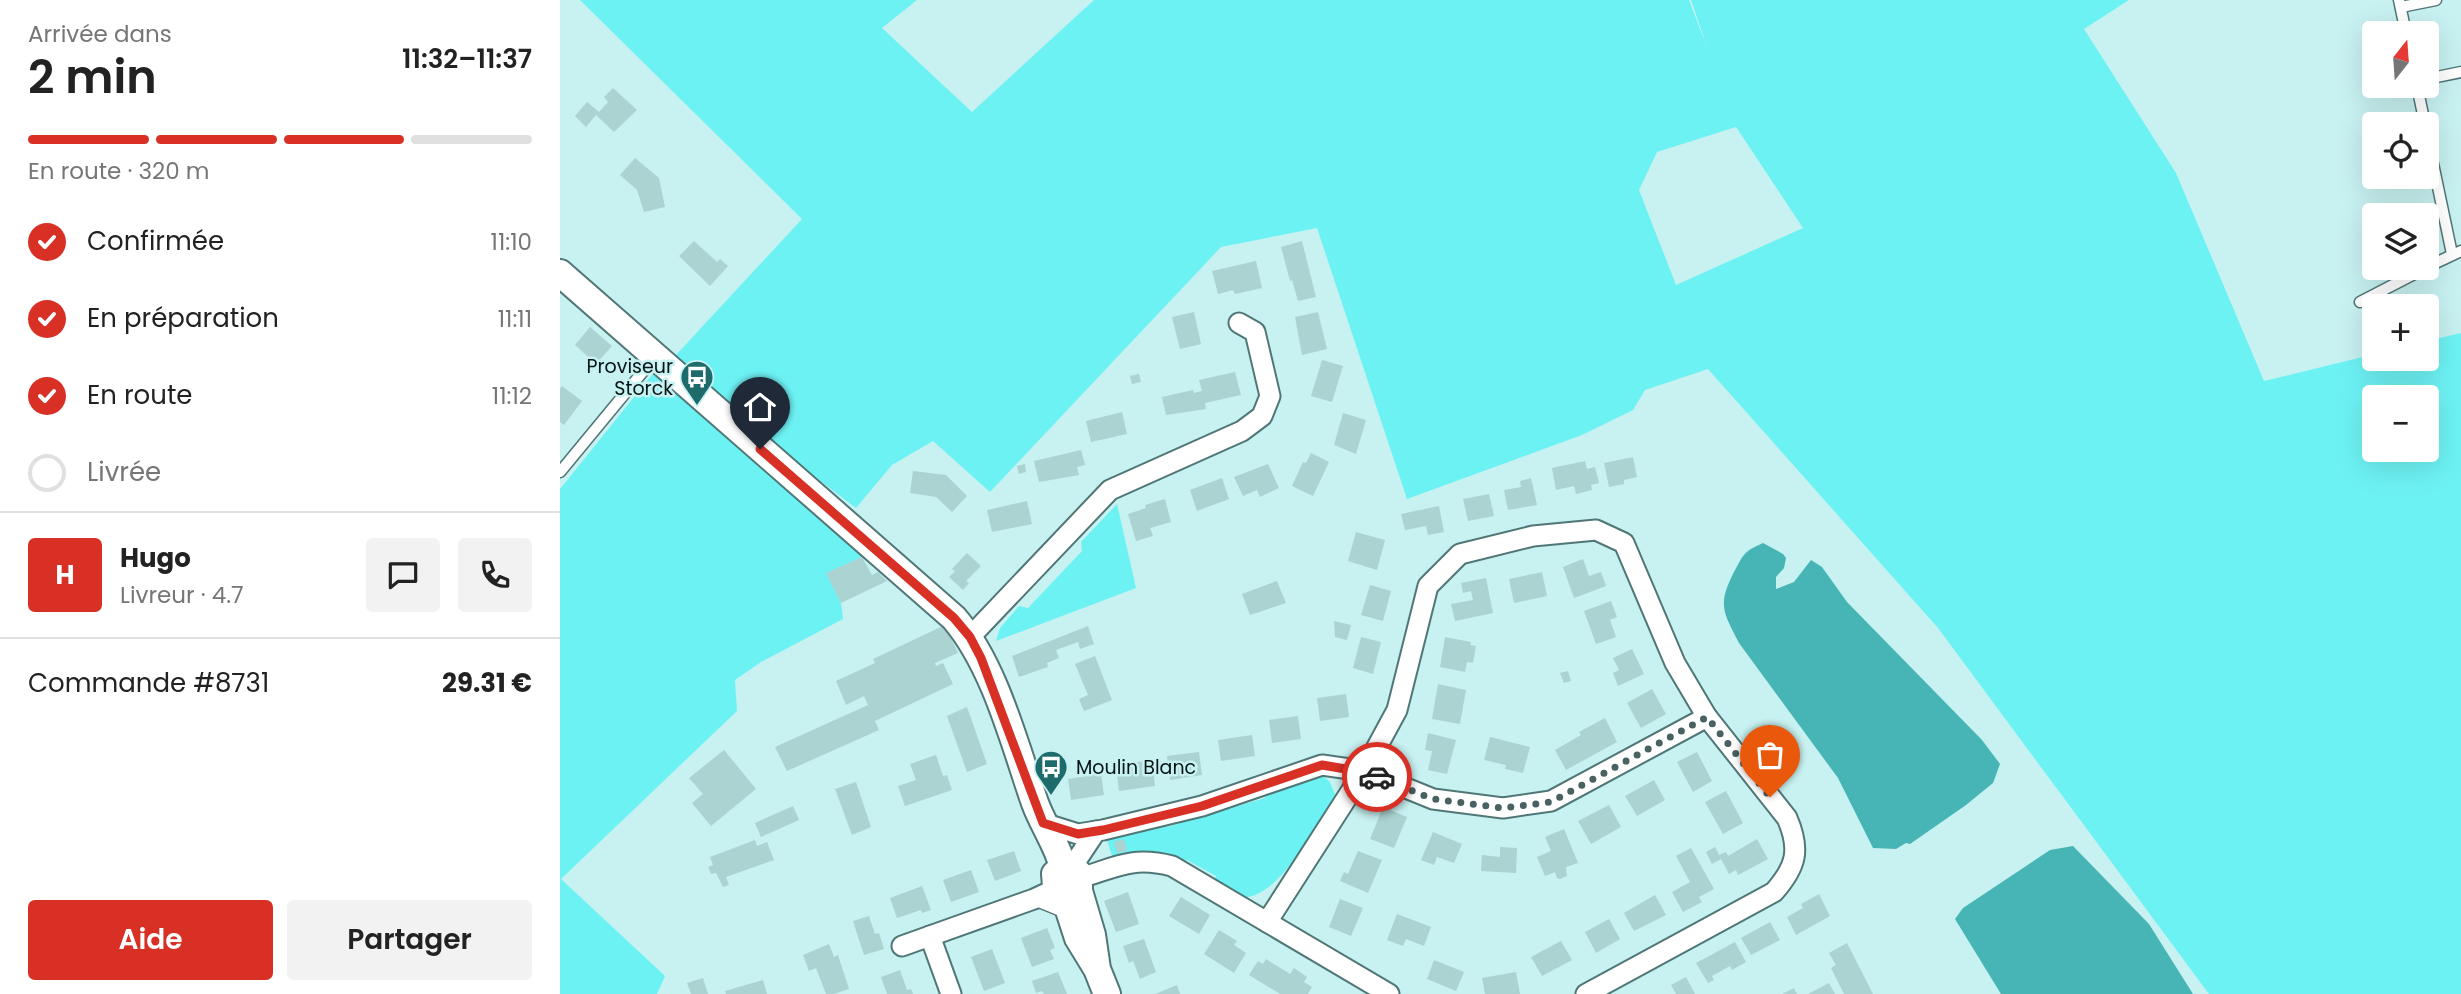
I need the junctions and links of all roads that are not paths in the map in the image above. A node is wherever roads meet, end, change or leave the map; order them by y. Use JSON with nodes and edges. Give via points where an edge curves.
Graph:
{"nodes":[{"id":1,"x":2436,"y":0,"type":"edge"},
{"id":2,"x":2400,"y":4,"type":"edge"},
{"id":3,"x":2461,"y":72,"type":"edge"},
{"id":4,"x":2440,"y":76,"type":"edge"},
{"id":5,"x":2439,"y":184,"type":"edge"},
{"id":6,"x":2456,"y":253,"type":"edge"},
{"id":7,"x":2439,"y":261,"type":"edge"},
{"id":8,"x":560,"y":273,"type":"edge"},
{"id":9,"x":2401,"y":280,"type":"edge"},
{"id":10,"x":2360,"y":302,"type":"dead end"},
{"id":11,"x":1239,"y":323,"type":"dead end"},
{"id":12,"x":656,"y":357,"type":"junction"},
{"id":13,"x":560,"y":472,"type":"edge"},
{"id":14,"x":970,"y":637,"type":"junction"},
{"id":15,"x":1707,"y":717,"type":"junction"},
{"id":16,"x":1364,"y":772,"type":"junction"},
{"id":17,"x":1043,"y":823,"type":"junction"},
{"id":18,"x":1096,"y":831,"type":"junction"},
{"id":19,"x":1063,"y":882,"type":"junction"},
{"id":20,"x":1267,"y":922,"type":"junction"},
{"id":21,"x":930,"y":936,"type":"junction"},
{"id":22,"x":902,"y":946,"type":"dead end"},
{"id":23,"x":1097,"y":969,"type":"junction"},
{"id":24,"x":951,"y":994,"type":"edge"},
{"id":25,"x":1107,"y":994,"type":"edge"},
{"id":26,"x":1389,"y":994,"type":"edge"},
{"id":27,"x":1586,"y":994,"type":"edge"}],
"edges":[{"from":1,"to":2,"type":"lane"},
{"from":3,"to":4,"type":"lane"},
{"from":5,"to":6,"type":"lane"},
{"from":6,"to":7,"type":"lane"},
{"from":8,"to":12,"type":"main road"},
{"from":9,"to":10,"type":"lane"},
{"from":11,"to":14,"type":"street","via":[[1255,332],[1269,396],[1262,416],[1242,431],[1110,490]]},
{"from":12,"to":13,"type":"lane"},
{"from":12,"to":14,"type":"main road","via":[[954,618]]},
{"from":14,"to":17,"type":"main road"},
{"from":15,"to":16,"type":"street","via":[[1551,802],[1503,808],[1433,799]]},
{"from":15,"to":16,"type":"street","via":[[1675,663],[1624,543],[1596,530],[1533,536],[1460,554],[1428,586],[1397,710]]},
{"from":15,"to":27,"type":"street","via":[[1787,818],[1794,833],[1793,865],[1774,892]]},
{"from":16,"to":18,"type":"street","via":[[1322,765],[1202,806]]},
{"from":16,"to":20,"type":"street"},
{"from":17,"to":18,"type":"street","via":[[1078,834]]},
{"from":17,"to":19,"type":"main road","via":[[1060,857]]},
{"from":18,"to":19,"type":"street"},
{"from":19,"to":20,"type":"street","via":[[1136,860],[1153,861],[1172,866]]},
{"from":19,"to":21,"type":"street"},
{"from":19,"to":23,"type":"main road","via":[[1078,938]]},
{"from":19,"to":23,"type":"main road","via":[[1080,900]]},
{"from":20,"to":26,"type":"street"},
{"from":21,"to":22,"type":"street"},
{"from":21,"to":24,"type":"street"},
{"from":23,"to":25,"type":"main road"}]}
